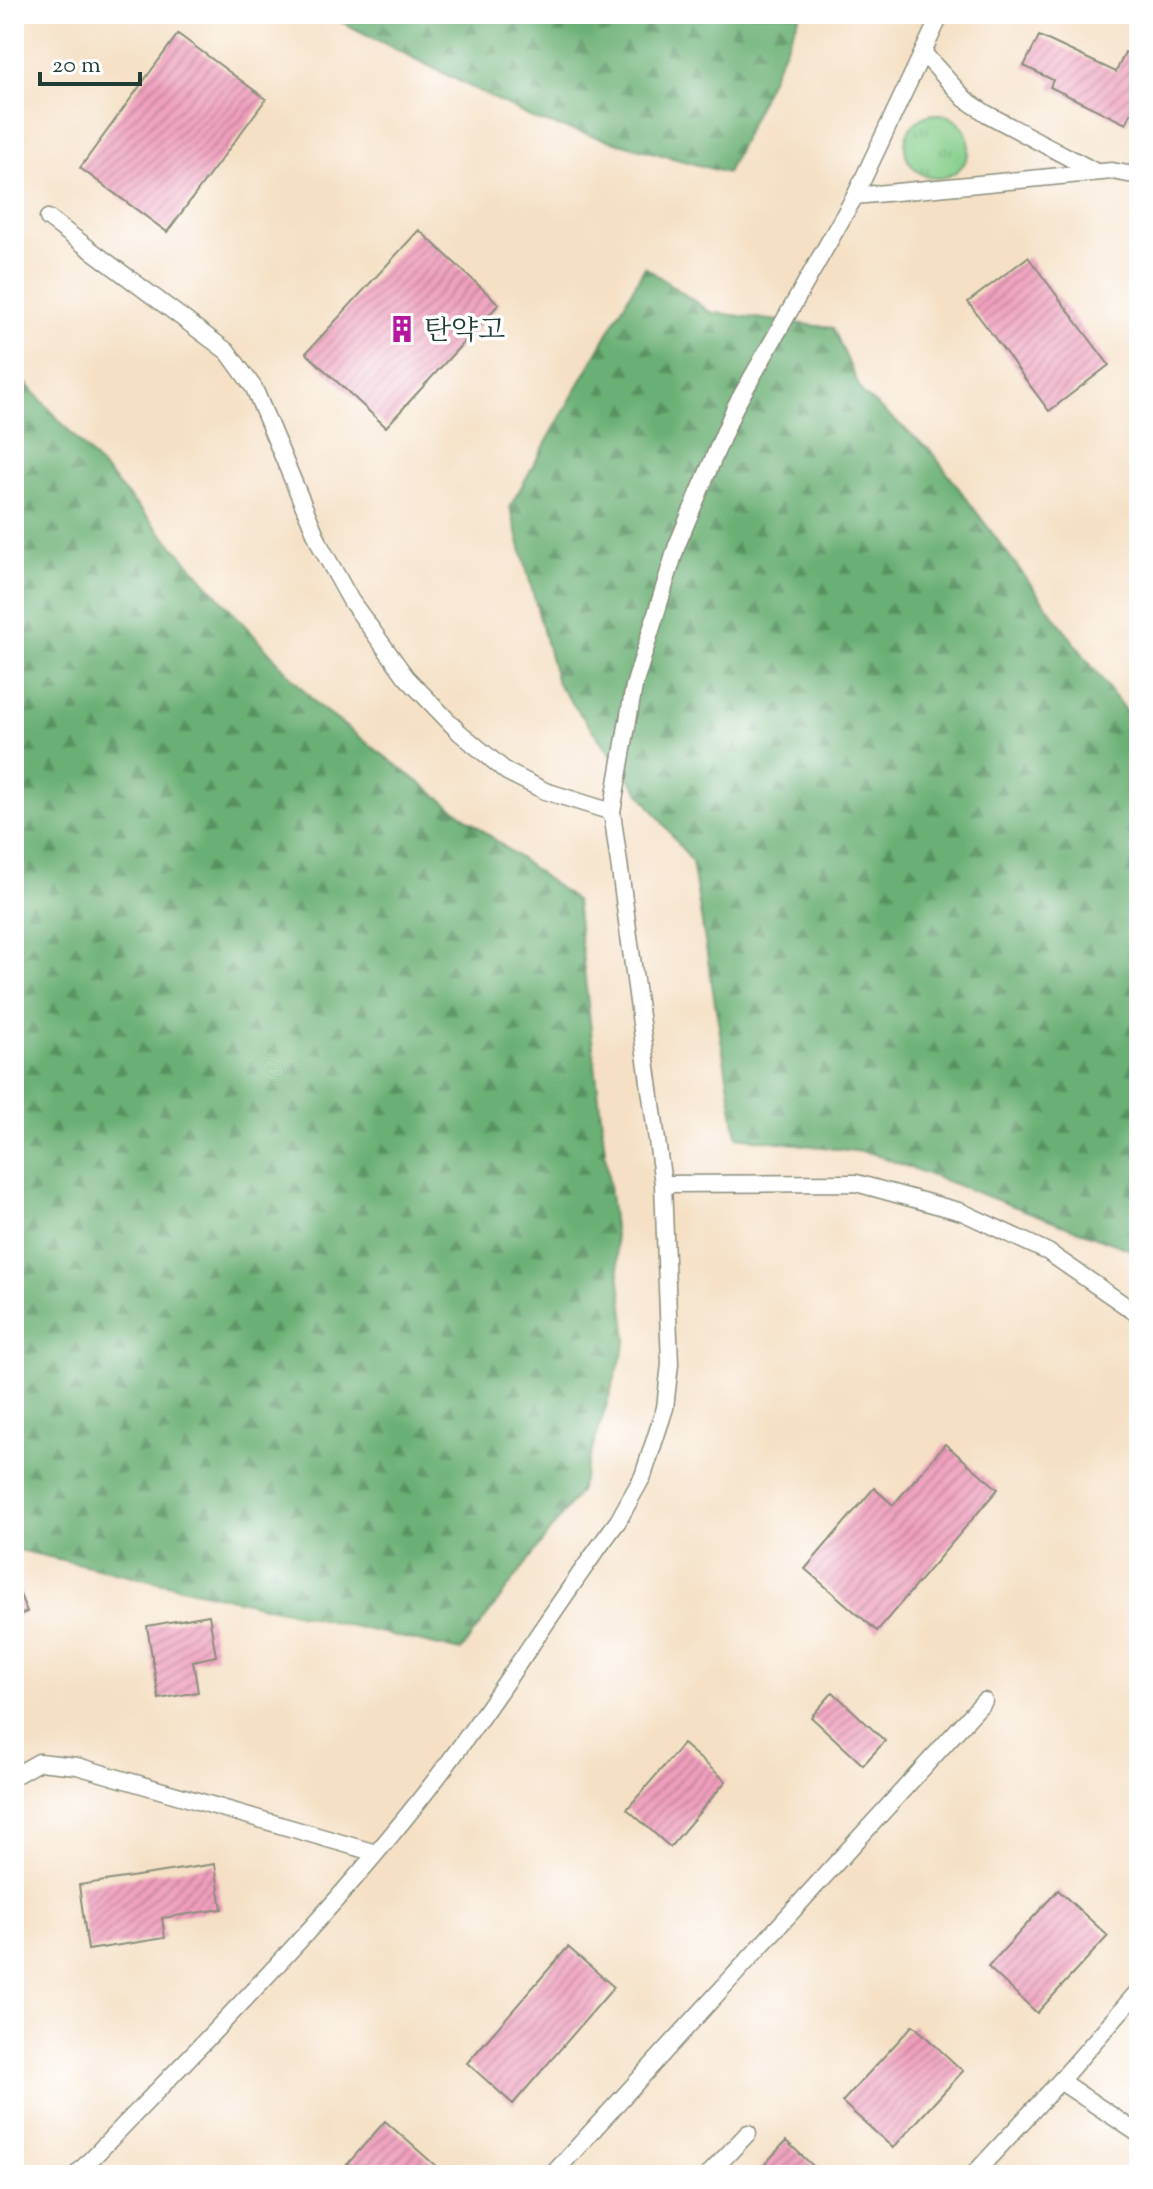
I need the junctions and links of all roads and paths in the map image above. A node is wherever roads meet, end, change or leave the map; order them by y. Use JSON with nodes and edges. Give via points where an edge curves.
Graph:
{"nodes":[{"id":1,"x":941,"y":14,"type":"edge"},
{"id":2,"x":924,"y":54,"type":"junction"},
{"id":3,"x":1098,"y":173,"type":"junction"},
{"id":4,"x":1139,"y":176,"type":"edge"},
{"id":5,"x":855,"y":196,"type":"junction"},
{"id":6,"x":48,"y":218,"type":"dead end"},
{"id":7,"x":612,"y":812,"type":"junction"},
{"id":8,"x":663,"y":1184,"type":"junction"},
{"id":9,"x":1139,"y":1315,"type":"edge"},
{"id":10,"x":984,"y":1701,"type":"dead end"},
{"id":11,"x":14,"y":1776,"type":"edge"},
{"id":12,"x":376,"y":1853,"type":"junction"},
{"id":13,"x":1139,"y":1990,"type":"edge"},
{"id":14,"x":1060,"y":2081,"type":"junction"},
{"id":15,"x":748,"y":2133,"type":"dead end"},
{"id":16,"x":1139,"y":2134,"type":"edge"},
{"id":17,"x":76,"y":2175,"type":"edge"},
{"id":18,"x":552,"y":2175,"type":"edge"},
{"id":19,"x":708,"y":2175,"type":"edge"},
{"id":20,"x":973,"y":2175,"type":"edge"}],
"edges":[{"from":1,"to":2,"type":"lane"},
{"from":2,"to":3,"type":"lane","via":[[965,99]]},
{"from":2,"to":5,"type":"lane"},
{"from":3,"to":4,"type":"lane"},
{"from":3,"to":5,"type":"lane"},
{"from":5,"to":7,"type":"lane","via":[[735,407],[677,545],[634,686]]},
{"from":6,"to":7,"type":"lane","via":[[228,352],[254,388],[321,547],[351,601],[406,677],[507,772],[545,791]]},
{"from":7,"to":8,"type":"lane"},
{"from":8,"to":9,"type":"lane","via":[[856,1183],[962,1212],[1048,1252]]},
{"from":8,"to":12,"type":"lane","via":[[670,1364],[665,1408],[643,1476],[618,1521],[437,1777]]},
{"from":10,"to":18,"type":"lane"},
{"from":11,"to":12,"type":"lane","via":[[39,1762],[68,1764]]},
{"from":12,"to":17,"type":"lane","via":[[317,1924]]},
{"from":13,"to":14,"type":"lane"},
{"from":14,"to":16,"type":"lane"},
{"from":14,"to":20,"type":"lane"},
{"from":15,"to":19,"type":"lane"}]}
